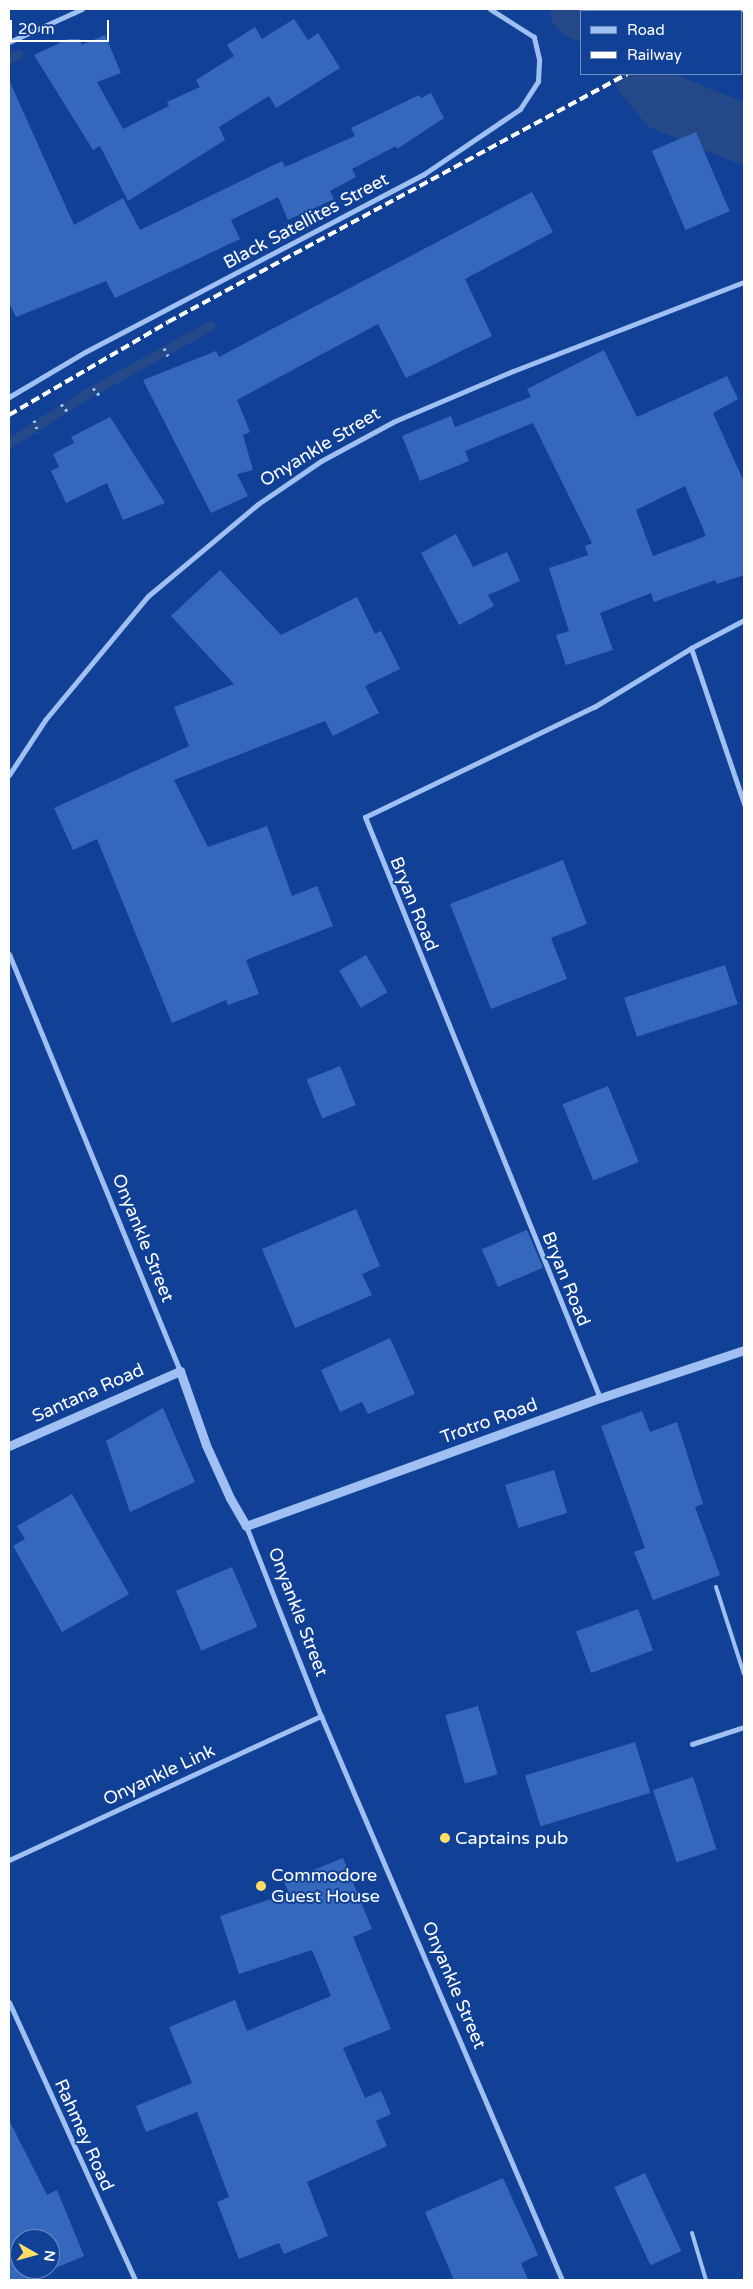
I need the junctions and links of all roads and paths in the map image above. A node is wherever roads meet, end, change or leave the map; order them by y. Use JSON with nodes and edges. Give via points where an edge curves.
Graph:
{"nodes":[{"id":1,"x":82,"y":9,"type":"edge"},
{"id":2,"x":490,"y":9,"type":"edge"},
{"id":3,"x":9,"y":42,"type":"edge"},
{"id":4,"x":744,"y":282,"type":"edge"},
{"id":5,"x":164,"y":348,"type":"dead end"},
{"id":6,"x":168,"y":356,"type":"dead end"},
{"id":7,"x":93,"y":388,"type":"dead end"},
{"id":8,"x":100,"y":396,"type":"dead end"},
{"id":9,"x":9,"y":397,"type":"edge"},
{"id":10,"x":61,"y":404,"type":"dead end"},
{"id":11,"x":68,"y":412,"type":"dead end"},
{"id":12,"x":34,"y":420,"type":"dead end"},
{"id":13,"x":38,"y":432,"type":"dead end"},
{"id":14,"x":744,"y":620,"type":"edge"},
{"id":15,"x":691,"y":648,"type":"junction"},
{"id":16,"x":9,"y":775,"type":"edge"},
{"id":17,"x":744,"y":804,"type":"edge"},
{"id":18,"x":9,"y":954,"type":"edge"},
{"id":19,"x":744,"y":1350,"type":"edge"},
{"id":20,"x":180,"y":1371,"type":"junction"},
{"id":21,"x":600,"y":1398,"type":"junction"},
{"id":22,"x":9,"y":1446,"type":"edge"},
{"id":23,"x":246,"y":1526,"type":"junction"},
{"id":24,"x":716,"y":1587,"type":"dead end"},
{"id":25,"x":744,"y":1674,"type":"edge"},
{"id":26,"x":321,"y":1716,"type":"junction"},
{"id":27,"x":744,"y":1727,"type":"edge"},
{"id":28,"x":692,"y":1744,"type":"dead end"},
{"id":29,"x":9,"y":1860,"type":"edge"},
{"id":30,"x":9,"y":2002,"type":"edge"},
{"id":31,"x":692,"y":2233,"type":"dead end"},
{"id":32,"x":135,"y":2280,"type":"edge"},
{"id":33,"x":562,"y":2280,"type":"edge"},
{"id":34,"x":706,"y":2280,"type":"edge"}],
"edges":[{"from":1,"to":3,"type":"street"},
{"from":2,"to":9,"type":"street","name":"Black Satellites Street","via":[[534,37],[539,59],[538,81],[520,109],[424,174],[85,352]]},
{"from":4,"to":16,"type":"street","name":"Onyankle Street","via":[[413,413],[321,461],[258,504],[148,596],[45,720]]},
{"from":5,"to":6,"type":"path"},
{"from":7,"to":8,"type":"path"},
{"from":10,"to":11,"type":"path"},
{"from":12,"to":13,"type":"path"},
{"from":14,"to":15,"type":"street","name":"Bryan Road"},
{"from":15,"to":17,"type":"street"},
{"from":15,"to":21,"type":"street","name":"Bryan Road","via":[[594,707],[365,817]]},
{"from":18,"to":20,"type":"street","name":"Onyankle Street"},
{"from":19,"to":21,"type":"street","name":"Trotro Road"},
{"from":20,"to":22,"type":"street","name":"Santana Road"},
{"from":20,"to":23,"type":"street","name":"Onyankle Street","via":[[206,1444]]},
{"from":21,"to":23,"type":"street","name":"Trotro Road"},
{"from":23,"to":26,"type":"street","name":"Onyankle Street"},
{"from":24,"to":25,"type":"lane"},
{"from":26,"to":29,"type":"street","name":"Onyankle Link"},
{"from":26,"to":33,"type":"street","name":"Onyankle Street"},
{"from":27,"to":28,"type":"street"},
{"from":30,"to":32,"type":"street","name":"Rahmey Road"},
{"from":31,"to":34,"type":"lane"}]}
